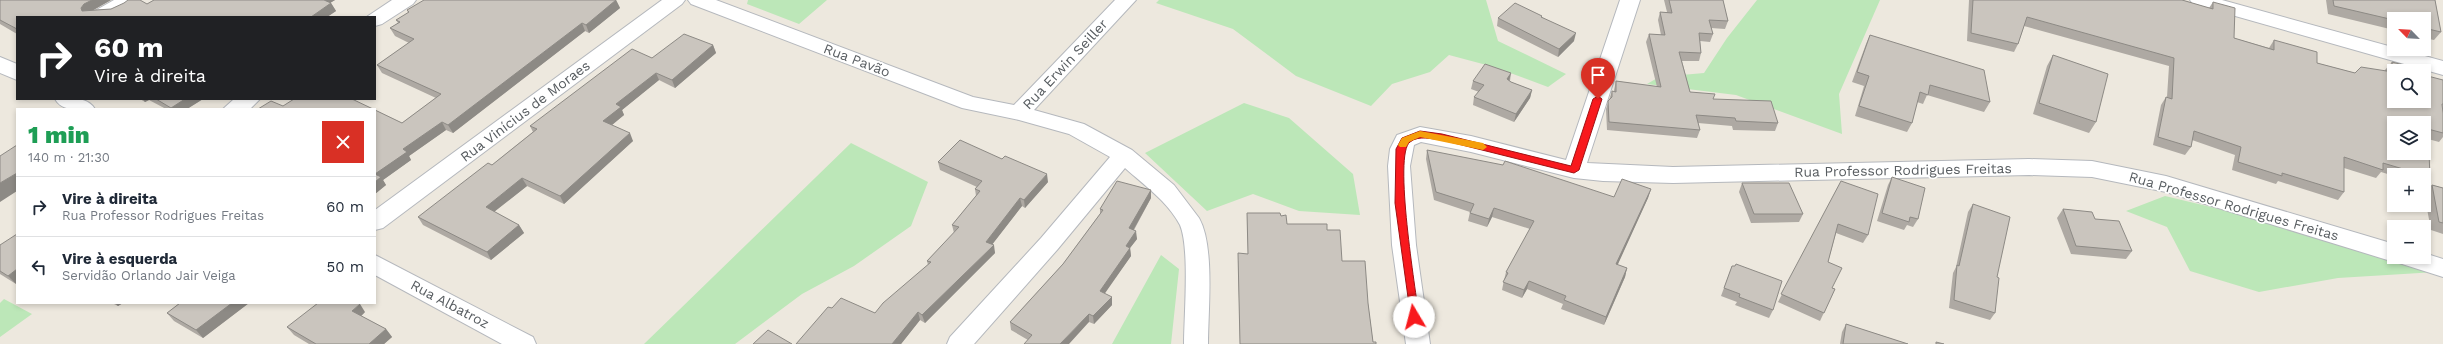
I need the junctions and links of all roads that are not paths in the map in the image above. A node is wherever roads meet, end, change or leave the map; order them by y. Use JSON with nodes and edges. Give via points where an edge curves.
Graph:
{"nodes":[{"id":1,"x":129,"y":0,"type":"edge"},
{"id":2,"x":406,"y":0,"type":"edge"},
{"id":3,"x":675,"y":0,"type":"edge"},
{"id":4,"x":698,"y":0,"type":"edge"},
{"id":5,"x":1126,"y":0,"type":"edge"},
{"id":6,"x":1630,"y":0,"type":"edge"},
{"id":7,"x":2200,"y":0,"type":"edge"},
{"id":8,"x":100,"y":16,"type":"edge"},
{"id":9,"x":376,"y":19,"type":"edge"},
{"id":10,"x":2443,"y":68,"type":"edge"},
{"id":11,"x":67,"y":100,"type":"edge"},
{"id":12,"x":248,"y":100,"type":"edge"},
{"id":13,"x":82,"y":108,"type":"edge"},
{"id":14,"x":236,"y":108,"type":"edge"},
{"id":15,"x":1019,"y":113,"type":"junction"},
{"id":16,"x":1124,"y":155,"type":"junction"},
{"id":17,"x":1574,"y":170,"type":"junction"},
{"id":18,"x":376,"y":221,"type":"edge"},
{"id":19,"x":2387,"y":251,"type":"edge"},
{"id":20,"x":2430,"y":264,"type":"edge"},
{"id":21,"x":376,"y":265,"type":"edge"},
{"id":22,"x":2443,"y":268,"type":"edge"},
{"id":23,"x":524,"y":344,"type":"edge"},
{"id":24,"x":959,"y":344,"type":"edge"},
{"id":25,"x":1196,"y":344,"type":"edge"},
{"id":26,"x":1418,"y":344,"type":"edge"}],
"edges":[{"from":1,"to":8,"type":"street"},
{"from":2,"to":9,"type":"street"},
{"from":3,"to":18,"type":"street","name":"Rua Vinícius de Moraes"},
{"from":4,"to":15,"type":"street","name":"Rua Pavão","via":[[969,103]]},
{"from":5,"to":15,"type":"street","name":"Rua Erwin Seiller"},
{"from":6,"to":17,"type":"street"},
{"from":7,"to":10,"type":"street"},
{"from":11,"to":13,"type":"street"},
{"from":12,"to":14,"type":"street"},
{"from":15,"to":16,"type":"street","name":"Rua Erwin Seiller","via":[[1076,129]]},
{"from":16,"to":24,"type":"street","via":[[1049,244]]},
{"from":16,"to":25,"type":"street","name":"Rua Erwin Seiller","via":[[1166,191],[1191,224],[1197,259]]},
{"from":17,"to":19,"type":"street","name":"Rua Professor Rodrigues Freitas","via":[[1602,174],[1673,175],[2021,167],[2092,170],[2166,184]]},
{"from":17,"to":26,"type":"street","name":"Rua Professor Rodrigues Freitas","via":[[1442,137],[1420,134],[1405,140],[1400,149],[1399,161],[1400,203]]},
{"from":20,"to":22,"type":"street"},
{"from":21,"to":23,"type":"street","name":"Rua Albatroz"}]}
